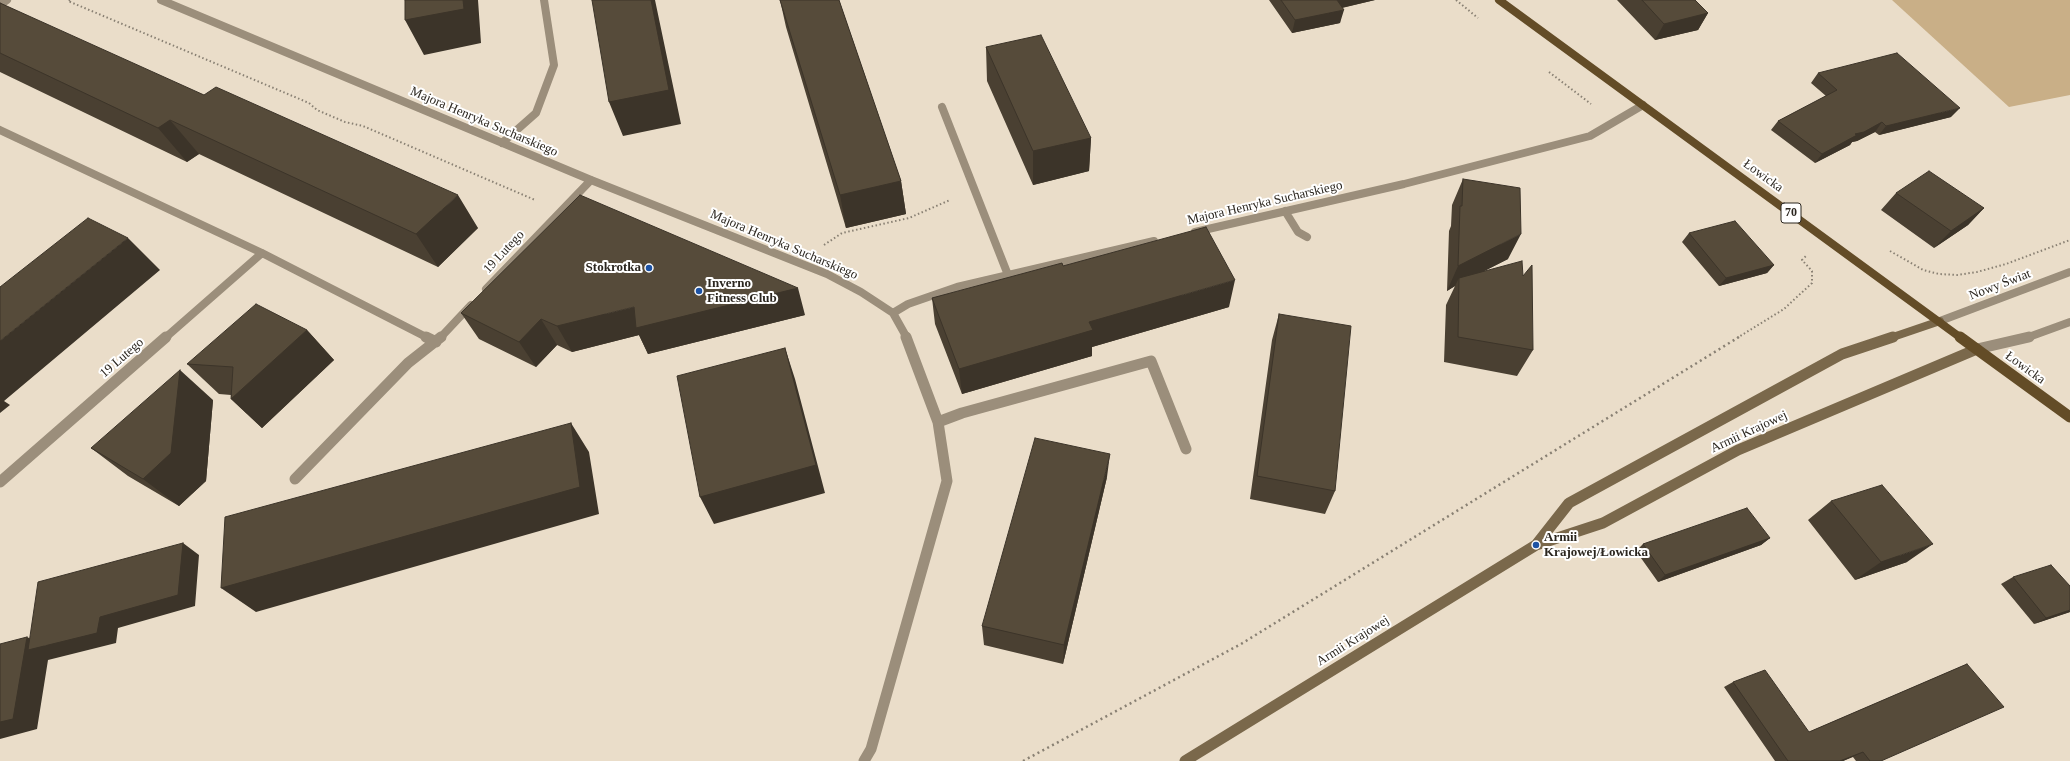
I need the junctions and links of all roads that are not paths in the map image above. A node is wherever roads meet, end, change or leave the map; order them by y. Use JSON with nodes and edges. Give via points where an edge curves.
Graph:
{"nodes":[{"id":1,"x":7,"y":0,"type":"edge"},
{"id":2,"x":161,"y":0,"type":"edge"},
{"id":3,"x":544,"y":0,"type":"edge"},
{"id":4,"x":1499,"y":0,"type":"edge"},
{"id":5,"x":0,"y":5,"type":"edge"},
{"id":6,"x":1643,"y":105,"type":"junction"},
{"id":7,"x":942,"y":107,"type":"dead end"},
{"id":8,"x":0,"y":130,"type":"edge"},
{"id":9,"x":502,"y":143,"type":"junction"},
{"id":10,"x":591,"y":180,"type":"junction"},
{"id":11,"x":1285,"y":211,"type":"junction"},
{"id":12,"x":1187,"y":234,"type":"edge"},
{"id":13,"x":1307,"y":237,"type":"dead end"},
{"id":14,"x":1165,"y":239,"type":"edge"},
{"id":15,"x":262,"y":254,"type":"junction"},
{"id":16,"x":2070,"y":272,"type":"edge"},
{"id":17,"x":1008,"y":275,"type":"junction"},
{"id":18,"x":893,"y":313,"type":"junction"},
{"id":19,"x":1940,"y":321,"type":"junction"},
{"id":20,"x":2070,"y":322,"type":"edge"},
{"id":21,"x":436,"y":342,"type":"junction"},
{"id":22,"x":1977,"y":350,"type":"junction"},
{"id":23,"x":2070,"y":416,"type":"edge"},
{"id":24,"x":938,"y":422,"type":"junction"},
{"id":25,"x":1186,"y":449,"type":"dead end"},
{"id":26,"x":295,"y":479,"type":"dead end"},
{"id":27,"x":0,"y":482,"type":"edge"},
{"id":28,"x":1536,"y":545,"type":"junction"},
{"id":29,"x":872,"y":755,"type":"edge"},
{"id":30,"x":864,"y":761,"type":"edge"},
{"id":31,"x":1185,"y":761,"type":"edge"}],
"edges":[{"from":1,"to":5,"type":"street"},
{"from":2,"to":9,"type":"street","name":"Majora Henryka Sucharskiego"},
{"from":3,"to":9,"type":"street","via":[[554,65],[536,113]]},
{"from":4,"to":6,"type":"main road","name":"Łowicka","number":"70"},
{"from":6,"to":11,"type":"street","name":"Majora Henryka Sucharskiego","via":[[1590,136],[1404,184]]},
{"from":6,"to":19,"type":"main road","name":"Łowicka","number":"70"},
{"from":7,"to":17,"type":"street"},
{"from":8,"to":15,"type":"street"},
{"from":9,"to":10,"type":"street","name":"Majora Henryka Sucharskiego"},
{"from":10,"to":18,"type":"street","name":"Majora Henryka Sucharskiego","via":[[827,274]]},
{"from":10,"to":21,"type":"street","name":"19 Lutego"},
{"from":11,"to":12,"type":"street","name":"Majora Henryka Sucharskiego"},
{"from":11,"to":13,"type":"street","via":[[1298,232]]},
{"from":14,"to":17,"type":"street"},
{"from":15,"to":21,"type":"street"},
{"from":15,"to":27,"type":"street","name":"19 Lutego"},
{"from":16,"to":19,"type":"street","name":"Nowy Świat"},
{"from":17,"to":18,"type":"street","via":[[933,294]]},
{"from":18,"to":24,"type":"street","via":[[906,336]]},
{"from":19,"to":22,"type":"main road","name":"Łowicka","number":"70"},
{"from":19,"to":28,"type":"street","name":"Armii Krajowej","via":[[1842,354],[1569,503]]},
{"from":20,"to":22,"type":"street","via":[[2025,338]]},
{"from":21,"to":26,"type":"street","name":"19 Lutego","via":[[408,363]]},
{"from":22,"to":23,"type":"main road","name":"Łowicka","number":"70"},
{"from":22,"to":28,"type":"street","name":"Armii Krajowej","via":[[1738,450],[1603,523]]},
{"from":24,"to":25,"type":"street","via":[[962,413],[1151,361]]},
{"from":24,"to":29,"type":"street","via":[[947,481]]},
{"from":28,"to":31,"type":"street","name":"Armii Krajowej"},
{"from":29,"to":30,"type":"street"}]}
